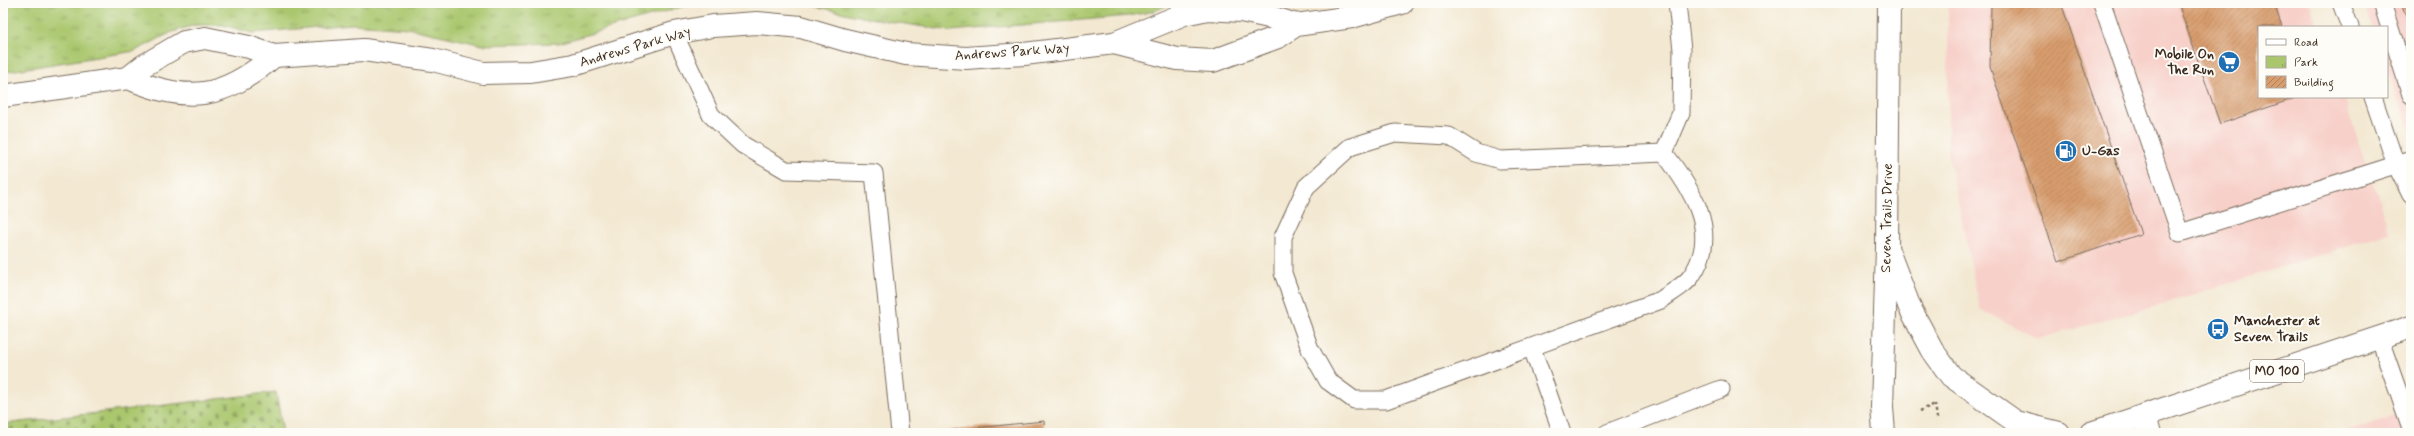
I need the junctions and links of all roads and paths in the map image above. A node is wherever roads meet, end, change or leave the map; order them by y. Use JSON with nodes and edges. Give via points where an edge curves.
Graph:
{"nodes":[{"id":1,"x":1402,"y":3,"type":"edge"},
{"id":2,"x":1677,"y":3,"type":"edge"},
{"id":3,"x":1889,"y":3,"type":"edge"},
{"id":4,"x":2102,"y":3,"type":"edge"},
{"id":5,"x":2341,"y":3,"type":"edge"},
{"id":6,"x":2382,"y":3,"type":"edge"},
{"id":7,"x":1296,"y":26,"type":"junction"},
{"id":8,"x":2350,"y":26,"type":"edge"},
{"id":9,"x":674,"y":33,"type":"junction"},
{"id":10,"x":1114,"y":43,"type":"junction"},
{"id":11,"x":274,"y":56,"type":"junction"},
{"id":12,"x":128,"y":78,"type":"junction"},
{"id":13,"x":2411,"y":95,"type":"edge"},
{"id":14,"x":3,"y":96,"type":"edge"},
{"id":15,"x":2373,"y":98,"type":"edge"},
{"id":16,"x":1664,"y":153,"type":"junction"},
{"id":17,"x":2404,"y":162,"type":"edge"},
{"id":18,"x":2411,"y":195,"type":"edge"},
{"id":19,"x":1887,"y":248,"type":"junction"},
{"id":20,"x":2411,"y":326,"type":"edge"},
{"id":21,"x":2379,"y":338,"type":"junction"},
{"id":22,"x":1532,"y":348,"type":"junction"},
{"id":23,"x":1721,"y":389,"type":"dead end"},
{"id":24,"x":1920,"y":411,"type":"dead end"},
{"id":25,"x":1937,"y":418,"type":"dead end"},
{"id":26,"x":2147,"y":425,"type":"edge"},
{"id":27,"x":2411,"y":428,"type":"edge"},
{"id":28,"x":900,"y":433,"type":"edge"},
{"id":29,"x":1562,"y":433,"type":"edge"},
{"id":30,"x":1607,"y":433,"type":"edge"},
{"id":31,"x":1884,"y":433,"type":"edge"},
{"id":32,"x":2059,"y":433,"type":"edge"},
{"id":33,"x":2091,"y":433,"type":"edge"}],
"edges":[{"from":1,"to":7,"type":"main road","name":"Andrews Park Way","via":[[1352,17]]},
{"from":2,"to":16,"type":"lane","via":[[1682,50],[1681,113]]},
{"from":3,"to":19,"type":"main road","name":"Seven Trails Drive"},
{"from":4,"to":17,"type":"lane","via":[[2180,234]]},
{"from":5,"to":8,"type":"lane"},
{"from":6,"to":13,"type":"lane"},
{"from":7,"to":10,"type":"main road","name":"Andrews Park Way","via":[[1241,11],[1208,9],[1184,14]]},
{"from":7,"to":10,"type":"main road","name":"Andrews Park Way","via":[[1278,37],[1213,61],[1177,59]]},
{"from":9,"to":10,"type":"main road","name":"Andrews Park Way","via":[[713,26],[757,23],[801,27],[906,54],[966,58]]},
{"from":9,"to":11,"type":"main road","name":"Andrews Park Way","via":[[573,66],[531,72],[483,73],[433,60],[364,50]]},
{"from":9,"to":28,"type":"lane","via":[[711,115],[743,145],[786,170],[874,173]]},
{"from":11,"to":12,"type":"main road","name":"Andrews Park Way","via":[[249,47],[205,38],[184,42]]},
{"from":11,"to":12,"type":"main road","via":[[253,73],[229,87],[207,94],[186,95],[154,89]]},
{"from":12,"to":14,"type":"main road","name":"Andrews Park Way"},
{"from":15,"to":17,"type":"lane"},
{"from":16,"to":22,"type":"lane","via":[[1687,183],[1701,218],[1704,250],[1691,276],[1661,300]]},
{"from":16,"to":22,"type":"lane","via":[[1500,160],[1476,153],[1449,136],[1395,133],[1350,147],[1306,187],[1283,237],[1283,273],[1310,349],[1328,381],[1354,400],[1386,400]]},
{"from":17,"to":18,"type":"lane"},
{"from":19,"to":31,"type":"main road","name":"Seven Trails Drive","via":[[1882,407]]},
{"from":19,"to":32,"type":"main road","via":[[1910,308],[1933,351],[1951,376],[2016,422]]},
{"from":20,"to":21,"type":"main road","number":"MO 100"},
{"from":21,"to":26,"type":"main road","number":"MO 100"},
{"from":21,"to":27,"type":"lane"},
{"from":22,"to":29,"type":"lane"},
{"from":23,"to":30,"type":"lane"},
{"from":24,"to":25,"type":"path","via":[[1935,404]]},
{"from":26,"to":33,"type":"main road","number":"MO 100"}]}
